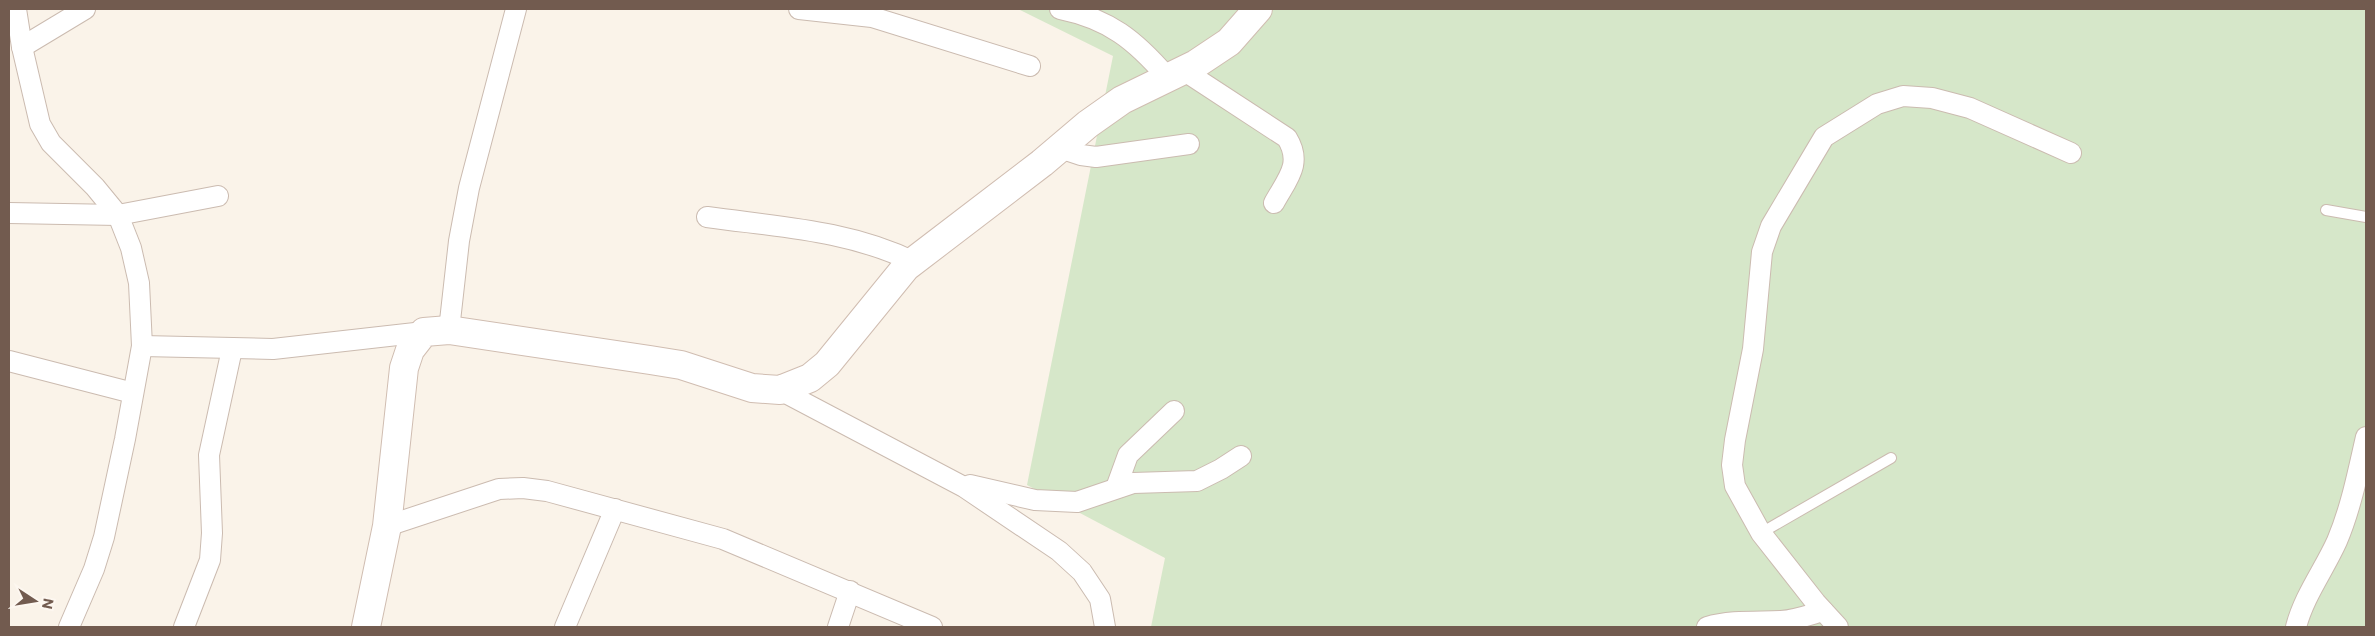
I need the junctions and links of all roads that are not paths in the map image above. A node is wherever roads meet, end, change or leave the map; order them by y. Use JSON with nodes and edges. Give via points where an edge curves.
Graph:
{"nodes":[{"id":1,"x":16,"y":9,"type":"edge"},
{"id":2,"x":85,"y":9,"type":"edge"},
{"id":3,"x":516,"y":9,"type":"edge"},
{"id":4,"x":798,"y":9,"type":"edge"},
{"id":5,"x":1060,"y":9,"type":"edge"},
{"id":6,"x":1258,"y":9,"type":"edge"},
{"id":7,"x":22,"y":47,"type":"junction"},
{"id":8,"x":1030,"y":66,"type":"dead end"},
{"id":9,"x":1175,"y":74,"type":"junction"},
{"id":10,"x":1189,"y":144,"type":"dead end"},
{"id":11,"x":1060,"y":148,"type":"junction"},
{"id":12,"x":2071,"y":153,"type":"dead end"},
{"id":13,"x":218,"y":196,"type":"dead end"},
{"id":14,"x":1274,"y":203,"type":"dead end"},
{"id":15,"x":2326,"y":210,"type":"dead end"},
{"id":16,"x":9,"y":213,"type":"edge"},
{"id":17,"x":118,"y":215,"type":"junction"},
{"id":18,"x":707,"y":217,"type":"dead end"},
{"id":19,"x":2366,"y":217,"type":"edge"},
{"id":20,"x":914,"y":262,"type":"junction"},
{"id":21,"x":436,"y":331,"type":"junction"},
{"id":22,"x":142,"y":346,"type":"junction"},
{"id":23,"x":232,"y":349,"type":"junction"},
{"id":24,"x":9,"y":361,"type":"edge"},
{"id":25,"x":780,"y":390,"type":"junction"},
{"id":26,"x":133,"y":394,"type":"junction"},
{"id":27,"x":1174,"y":411,"type":"dead end"},
{"id":28,"x":2366,"y":438,"type":"edge"},
{"id":29,"x":1241,"y":456,"type":"dead end"},
{"id":30,"x":1891,"y":458,"type":"dead end"},
{"id":31,"x":956,"y":482,"type":"junction"},
{"id":32,"x":1116,"y":488,"type":"junction"},
{"id":33,"x":615,"y":509,"type":"junction"},
{"id":34,"x":387,"y":526,"type":"junction"},
{"id":35,"x":1761,"y":533,"type":"junction"},
{"id":36,"x":850,"y":591,"type":"junction"},
{"id":37,"x":1823,"y":611,"type":"junction"},
{"id":38,"x":69,"y":627,"type":"edge"},
{"id":39,"x":184,"y":627,"type":"edge"},
{"id":40,"x":366,"y":627,"type":"edge"},
{"id":41,"x":565,"y":627,"type":"edge"},
{"id":42,"x":838,"y":627,"type":"edge"},
{"id":43,"x":932,"y":627,"type":"edge"},
{"id":44,"x":1105,"y":627,"type":"edge"},
{"id":45,"x":1707,"y":627,"type":"edge"},
{"id":46,"x":1838,"y":627,"type":"edge"},
{"id":47,"x":2296,"y":627,"type":"edge"}],
"edges":[{"from":1,"to":7,"type":"street"},
{"from":2,"to":7,"type":"street"},
{"from":3,"to":21,"type":"street"},
{"from":4,"to":8,"type":"street","via":[[872,17]]},
{"from":5,"to":9,"type":"street","via":[[1093,17],[1127,36]]},
{"from":6,"to":9,"type":"street","via":[[1229,42]]},
{"from":7,"to":17,"type":"street","via":[[40,124],[50,143],[95,187]]},
{"from":9,"to":11,"type":"street","via":[[1122,100]]},
{"from":9,"to":14,"type":"street","via":[[1287,138],[1294,150],[1294,167]]},
{"from":10,"to":11,"type":"street","via":[[1096,157]]},
{"from":11,"to":20,"type":"street"},
{"from":12,"to":35,"type":"street","via":[[1970,108],[1932,98],[1903,96],[1877,104],[1824,137],[1771,226],[1762,252],[1753,349],[1732,466],[1735,486]]},
{"from":13,"to":17,"type":"street"},
{"from":15,"to":19,"type":"lane"},
{"from":16,"to":17,"type":"street"},
{"from":17,"to":22,"type":"street","via":[[131,248],[139,283]]},
{"from":18,"to":20,"type":"street","via":[[844,236],[887,249]]},
{"from":20,"to":25,"type":"street","via":[[906,267],[827,364],[810,378]]},
{"from":21,"to":23,"type":"street","via":[[273,349]]},
{"from":21,"to":25,"type":"street","via":[[673,364],[752,388]]},
{"from":21,"to":34,"type":"street","via":[[410,350],[404,368]]},
{"from":22,"to":23,"type":"street"},
{"from":22,"to":26,"type":"street"},
{"from":23,"to":39,"type":"street","via":[[209,455],[210,560]]},
{"from":24,"to":26,"type":"street"},
{"from":25,"to":31,"type":"street"},
{"from":26,"to":38,"type":"street","via":[[104,537]]},
{"from":27,"to":32,"type":"street","via":[[1128,455]]},
{"from":28,"to":47,"type":"street","via":[[2346,517],[2324,569],[2301,608]]},
{"from":29,"to":32,"type":"street","via":[[1197,481],[1148,482]]},
{"from":30,"to":35,"type":"lane"},
{"from":31,"to":32,"type":"street","via":[[1053,502],[1076,502]]},
{"from":31,"to":44,"type":"street","via":[[1059,551],[1082,572],[1100,599]]},
{"from":33,"to":34,"type":"street","via":[[547,491],[499,489]]},
{"from":33,"to":36,"type":"street","via":[[723,539]]},
{"from":33,"to":41,"type":"street"},
{"from":34,"to":40,"type":"street"},
{"from":35,"to":37,"type":"street"},
{"from":36,"to":42,"type":"street"},
{"from":36,"to":43,"type":"street"},
{"from":37,"to":45,"type":"street","via":[[1788,620],[1754,620]]},
{"from":37,"to":46,"type":"street"}]}
